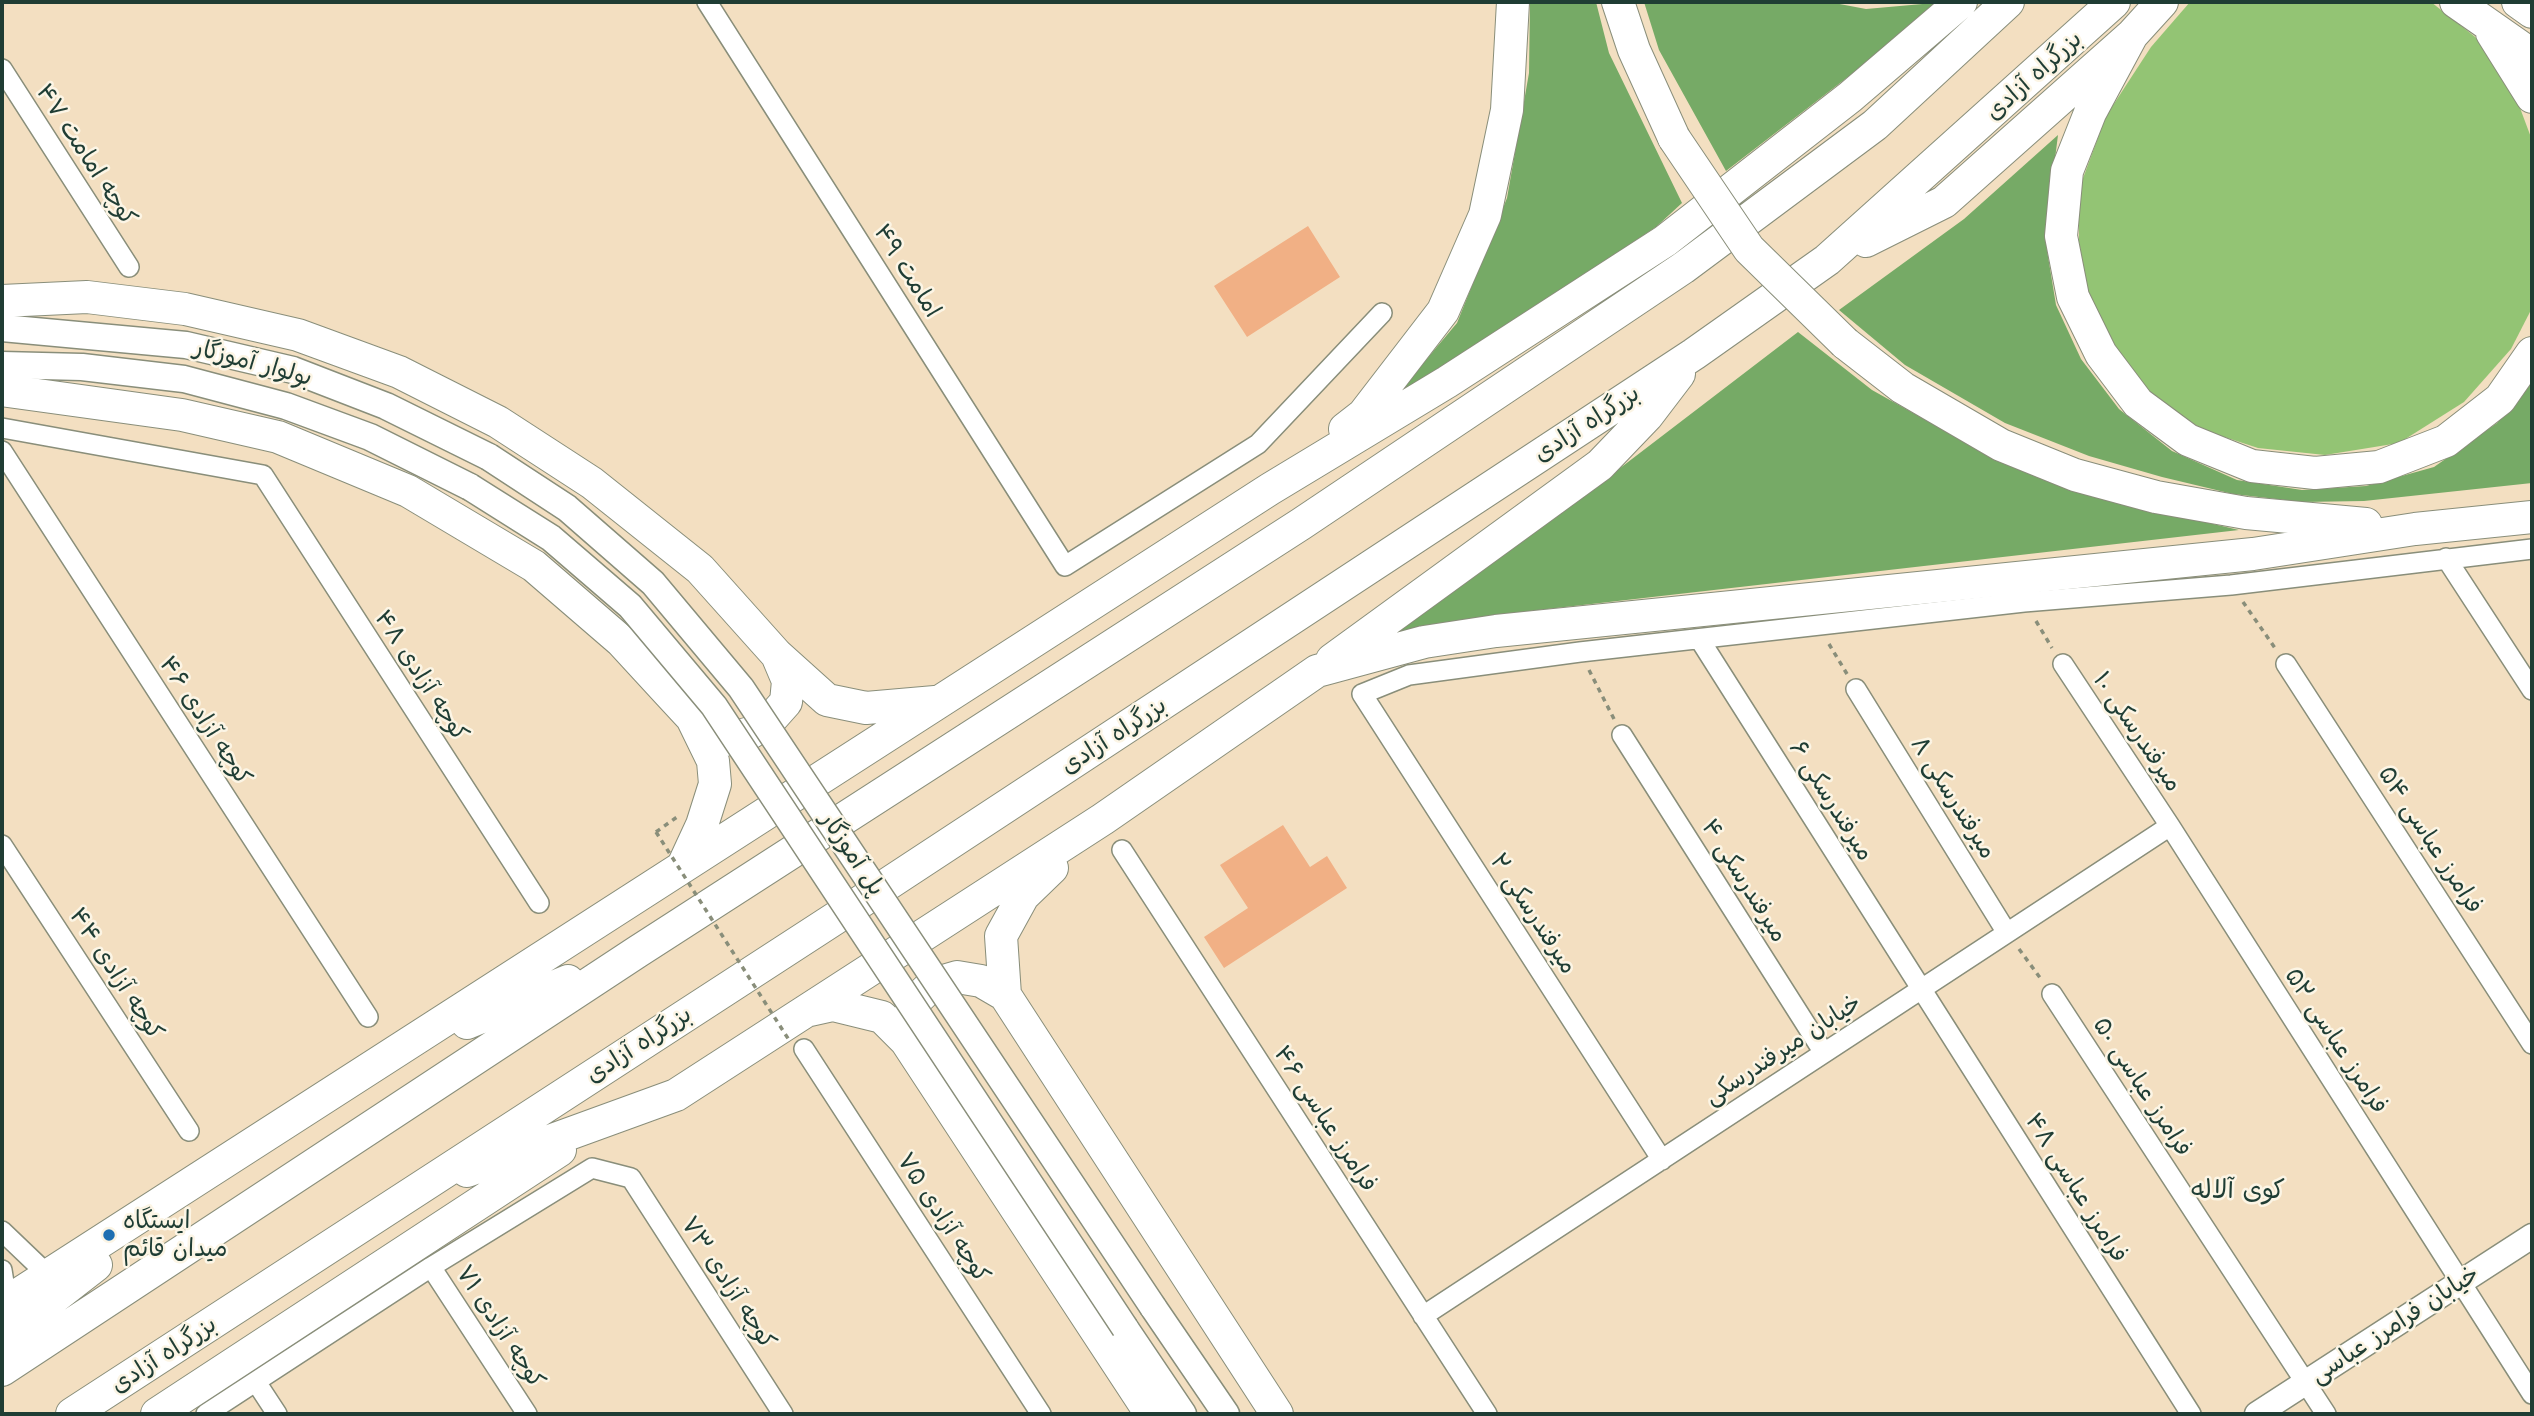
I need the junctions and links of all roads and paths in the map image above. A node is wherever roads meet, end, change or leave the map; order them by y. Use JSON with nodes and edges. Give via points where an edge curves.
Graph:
{"nodes":[{"id":1,"x":707,"y":2,"type":"edge"},
{"id":2,"x":1513,"y":2,"type":"edge"},
{"id":3,"x":1618,"y":2,"type":"edge"},
{"id":4,"x":1961,"y":2,"type":"edge"},
{"id":5,"x":2008,"y":2,"type":"edge"},
{"id":6,"x":2114,"y":2,"type":"edge"},
{"id":7,"x":2162,"y":2,"type":"edge"},
{"id":8,"x":2456,"y":2,"type":"edge"},
{"id":9,"x":2518,"y":2,"type":"edge"},
{"id":10,"x":2532,"y":12,"type":"edge"},
{"id":11,"x":2485,"y":23,"type":"junction"},
{"id":12,"x":2132,"y":35,"type":"junction"},
{"id":13,"x":2532,"y":55,"type":"edge"},
{"id":14,"x":2,"y":69,"type":"edge"},
{"id":15,"x":2532,"y":97,"type":"edge"},
{"id":16,"x":1827,"y":260,"type":"junction"},
{"id":17,"x":129,"y":267,"type":"dead end"},
{"id":18,"x":2,"y":302,"type":"edge"},
{"id":19,"x":1382,"y":313,"type":"dead end"},
{"id":20,"x":2,"y":328,"type":"edge"},
{"id":21,"x":2532,"y":353,"type":"edge"},
{"id":22,"x":1694,"y":354,"type":"junction"},
{"id":23,"x":2,"y":365,"type":"edge"},
{"id":24,"x":2,"y":390,"type":"edge"},
{"id":25,"x":2,"y":428,"type":"edge"},
{"id":26,"x":2,"y":452,"type":"edge"},
{"id":27,"x":489,"y":457,"type":"joint"},
{"id":28,"x":470,"y":487,"type":"joint"},
{"id":29,"x":1270,"y":489,"type":"junction"},
{"id":30,"x":2532,"y":517,"type":"edge"},
{"id":31,"x":2415,"y":529,"type":"junction"},
{"id":32,"x":2532,"y":549,"type":"edge"},
{"id":33,"x":2446,"y":558,"type":"junction"},
{"id":34,"x":2231,"y":585,"type":"junction"},
{"id":35,"x":2024,"y":602,"type":"junction"},
{"id":36,"x":1818,"y":625,"type":"junction"},
{"id":37,"x":1700,"y":640,"type":"junction"},
{"id":38,"x":1580,"y":652,"type":"junction"},
{"id":39,"x":777,"y":655,"type":"junction"},
{"id":40,"x":2063,"y":664,"type":"joint"},
{"id":41,"x":2286,"y":664,"type":"joint"},
{"id":42,"x":1317,"y":671,"type":"junction"},
{"id":43,"x":1856,"y":689,"type":"joint"},
{"id":44,"x":2532,"y":690,"type":"edge"},
{"id":45,"x":940,"y":701,"type":"junction"},
{"id":46,"x":692,"y":718,"type":"junction"},
{"id":47,"x":1622,"y":735,"type":"joint"},
{"id":48,"x":687,"y":810,"type":"dead end"},
{"id":49,"x":1103,"y":819,"type":"junction"},
{"id":50,"x":2170,"y":827,"type":"junction"},
{"id":51,"x":2,"y":845,"type":"edge"},
{"id":52,"x":1122,"y":850,"type":"dead end"},
{"id":53,"x":683,"y":866,"type":"junction"},
{"id":54,"x":539,"y":903,"type":"dead end"},
{"id":55,"x":2007,"y":933,"type":"junction"},
{"id":56,"x":637,"y":952,"type":"junction"},
{"id":57,"x":1921,"y":989,"type":"junction"},
{"id":58,"x":1005,"y":995,"type":"junction"},
{"id":59,"x":2052,"y":995,"type":"joint"},
{"id":60,"x":368,"y":1017,"type":"dead end"},
{"id":61,"x":798,"y":1034,"type":"junction"},
{"id":62,"x":906,"y":1041,"type":"junction"},
{"id":63,"x":2532,"y":1044,"type":"edge"},
{"id":64,"x":1824,"y":1053,"type":"junction"},
{"id":65,"x":392,"y":1054,"type":"junction"},
{"id":66,"x":606,"y":1120,"type":"junction"},
{"id":67,"x":189,"y":1131,"type":"dead end"},
{"id":68,"x":1662,"y":1160,"type":"junction"},
{"id":69,"x":214,"y":1168,"type":"junction"},
{"id":70,"x":411,"y":1192,"type":"junction"},
{"id":71,"x":2,"y":1231,"type":"edge"},
{"id":72,"x":2532,"y":1236,"type":"edge"},
{"id":73,"x":431,"y":1267,"type":"junction"},
{"id":74,"x":2,"y":1270,"type":"edge"},
{"id":75,"x":48,"y":1275,"type":"junction"},
{"id":76,"x":2461,"y":1282,"type":"junction"},
{"id":77,"x":4,"y":1303,"type":"edge"},
{"id":78,"x":1423,"y":1316,"type":"junction"},
{"id":79,"x":2,"y":1338,"type":"edge"},
{"id":80,"x":2,"y":1370,"type":"edge"},
{"id":81,"x":256,"y":1382,"type":"junction"},
{"id":82,"x":2306,"y":1383,"type":"junction"},
{"id":83,"x":2532,"y":1394,"type":"edge"},
{"id":84,"x":72,"y":1414,"type":"edge"},
{"id":85,"x":157,"y":1414,"type":"edge"},
{"id":86,"x":206,"y":1414,"type":"edge"},
{"id":87,"x":277,"y":1414,"type":"edge"},
{"id":88,"x":527,"y":1414,"type":"edge"},
{"id":89,"x":783,"y":1414,"type":"edge"},
{"id":90,"x":1041,"y":1414,"type":"edge"},
{"id":91,"x":1151,"y":1414,"type":"edge"},
{"id":92,"x":1183,"y":1414,"type":"edge"},
{"id":93,"x":1226,"y":1414,"type":"edge"},
{"id":94,"x":1277,"y":1414,"type":"edge"},
{"id":95,"x":1487,"y":1414,"type":"edge"},
{"id":96,"x":2191,"y":1414,"type":"edge"},
{"id":97,"x":2257,"y":1414,"type":"edge"},
{"id":98,"x":2326,"y":1414,"type":"edge"}],
"edges":[{"from":1,"to":19,"type":"street","name":"امامت ۴۹","via":[[1065,566],[1258,444]]},
{"from":2,"to":29,"type":"highway","via":[[1507,110],[1485,215],[1443,311],[1363,415]]},
{"from":3,"to":31,"type":"highway","bridge":true,"via":[[1674,138],[1749,249],[1845,343],[1914,394],[2001,444],[2075,475],[2156,497],[2246,513]]},
{"from":4,"to":29,"type":"highway","via":[[1850,97],[1665,242]]},
{"from":5,"to":56,"type":"highway","via":[[1875,125],[1683,268],[1301,524]]},
{"from":6,"to":16,"type":"highway","name":"بزرگراه آزادی"},
{"from":7,"to":12,"type":"highway"},
{"from":8,"to":11,"type":"highway"},
{"from":9,"to":10,"type":"highway"},
{"from":11,"to":13,"type":"highway"},
{"from":11,"to":15,"type":"highway"},
{"from":12,"to":16,"type":"highway","via":[[1944,202]]},
{"from":12,"to":21,"type":"highway","via":[[2090,113],[2067,171],[2062,236],[2073,298],[2101,354],[2138,403],[2188,440],[2252,466],[2315,473],[2378,467],[2446,441],[2500,399]]},
{"from":14,"to":17,"type":"street","name":"کوچه امامت ۴۷"},
{"from":16,"to":22,"type":"highway","name":"بزرگراه آزادی"},
{"from":18,"to":39,"type":"highway","via":[[87,297],[185,309],[298,335],[399,372],[498,422],[592,483],[699,569]]},
{"from":20,"to":27,"type":"main road","name":"بولوار آموزگار","via":[[186,345],[293,370],[386,406]]},
{"from":22,"to":42,"type":"highway","via":[[1647,416],[1600,465]]},
{"from":22,"to":70,"type":"highway","name":"بزرگراه آزادی","via":[[857,905]]},
{"from":23,"to":28,"type":"main road","name":"بولوار آموزگار","via":[[82,367],[184,379],[286,406],[370,437]]},
{"from":24,"to":46,"type":"highway","via":[[183,415],[278,437],[408,491],[534,566],[621,641]]},
{"from":25,"to":54,"type":"street","name":"کوچه آزادی ۴۸","via":[[263,475]]},
{"from":26,"to":60,"type":"street","name":"کوچه آزادی ۴۶"},
{"from":27,"to":93,"type":"main road","name":"پل آموزگار","bridge":true,"via":[[567,508],[653,583],[741,688]]},
{"from":28,"to":92,"type":"main road","name":"پل آموزگار","bridge":true,"via":[[551,538],[630,606],[714,706]]},
{"from":29,"to":45,"type":"highway"},
{"from":30,"to":31,"type":"highway"},
{"from":31,"to":42,"type":"highway","via":[[2253,554],[1496,631],[1424,642]]},
{"from":32,"to":33,"type":"street"},
{"from":33,"to":34,"type":"street"},
{"from":33,"to":44,"type":"street"},
{"from":34,"to":35,"type":"street"},
{"from":34,"to":41,"type":"path"},
{"from":35,"to":36,"type":"street"},
{"from":35,"to":40,"type":"path"},
{"from":36,"to":37,"type":"street"},
{"from":36,"to":43,"type":"path"},
{"from":37,"to":38,"type":"street"},
{"from":37,"to":57,"type":"street","name":"میرفندرسکی ۶"},
{"from":38,"to":47,"type":"path"},
{"from":38,"to":68,"type":"street","name":"میرفندرسکی ۲","via":[[1409,675],[1362,695]]},
{"from":39,"to":45,"type":"highway","via":[[827,700],[866,708]]},
{"from":39,"to":46,"type":"highway","via":[[788,681],[786,702],[770,720],[750,733],[725,740],[705,733]]},
{"from":40,"to":50,"type":"street","name":"میرفندرسکی ۱۰"},
{"from":41,"to":63,"type":"street","name":"فرامرز عباسی ۵۴"},
{"from":42,"to":49,"type":"highway"},
{"from":43,"to":55,"type":"street","name":"میرفندرسکی ۸"},
{"from":45,"to":53,"type":"highway"},
{"from":46,"to":53,"type":"highway","via":[[713,761],[715,784]]},
{"from":47,"to":64,"type":"street","name":"میرفندرسکی ۴"},
{"from":48,"to":61,"type":"path","bridge":true,"via":[[656,832]]},
{"from":49,"to":58,"type":"highway","via":[[1023,896],[1001,936]]},
{"from":49,"to":61,"type":"highway"},
{"from":50,"to":55,"type":"street","name":"خیابان میرفندرسکی"},
{"from":50,"to":76,"type":"street","name":"فرامرز عباسی ۵۲"},
{"from":51,"to":67,"type":"street","name":"کوچه آزادی ۴۴"},
{"from":52,"to":78,"type":"street","name":"فرامرز عباسی ۴۶"},
{"from":53,"to":65,"type":"highway"},
{"from":55,"to":57,"type":"street","name":"خیابان میرفندرسکی"},
{"from":55,"to":59,"type":"path"},
{"from":56,"to":65,"type":"highway"},
{"from":56,"to":80,"type":"highway"},
{"from":57,"to":64,"type":"street","name":"خیابان میرفندرسکی"},
{"from":57,"to":96,"type":"street","name":"فرامرز عباسی ۴۸"},
{"from":58,"to":62,"type":"highway","via":[[981,981],[957,977],[933,984],[915,1001],[906,1024]]},
{"from":58,"to":94,"type":"highway"},
{"from":59,"to":82,"type":"street","name":"فرامرز عباسی ۵۰"},
{"from":61,"to":62,"type":"highway","via":[[833,1005],[882,1017]]},
{"from":61,"to":66,"type":"highway","via":[[676,1095]]},
{"from":61,"to":90,"type":"street","name":"کوچه آزادی ۷۵"},
{"from":62,"to":91,"type":"highway"},
{"from":64,"to":68,"type":"street","name":"خیابان میرفندرسکی"},
{"from":65,"to":69,"type":"highway"},
{"from":66,"to":70,"type":"highway"},
{"from":66,"to":85,"type":"highway"},
{"from":68,"to":78,"type":"street","name":"خیابان میرفندرسکی"},
{"from":69,"to":75,"type":"highway"},
{"from":69,"to":79,"type":"highway"},
{"from":70,"to":84,"type":"highway","name":"بزرگراه آزادی"},
{"from":71,"to":75,"type":"street"},
{"from":72,"to":76,"type":"street","name":"خیابان فرامرز عباسی"},
{"from":73,"to":81,"type":"street"},
{"from":73,"to":88,"type":"street","name":"کوچه آزادی ۷۱"},
{"from":73,"to":89,"type":"street","name":"کوچه آزادی ۷۳","via":[[592,1168],[631,1178]]},
{"from":74,"to":77,"type":"street"},
{"from":75,"to":77,"type":"highway"},
{"from":76,"to":82,"type":"street","name":"خیابان فرامرز عباسی"},
{"from":76,"to":83,"type":"street","name":"فرامرز عباسی ۵۲"},
{"from":78,"to":95,"type":"street","name":"فرامرز عباسی ۴۶"},
{"from":81,"to":86,"type":"street"},
{"from":81,"to":87,"type":"street"},
{"from":82,"to":97,"type":"street","name":"خیابان فرامرز عباسی"},
{"from":82,"to":98,"type":"street","name":"فرامرز عباسی ۵۰"}]}
